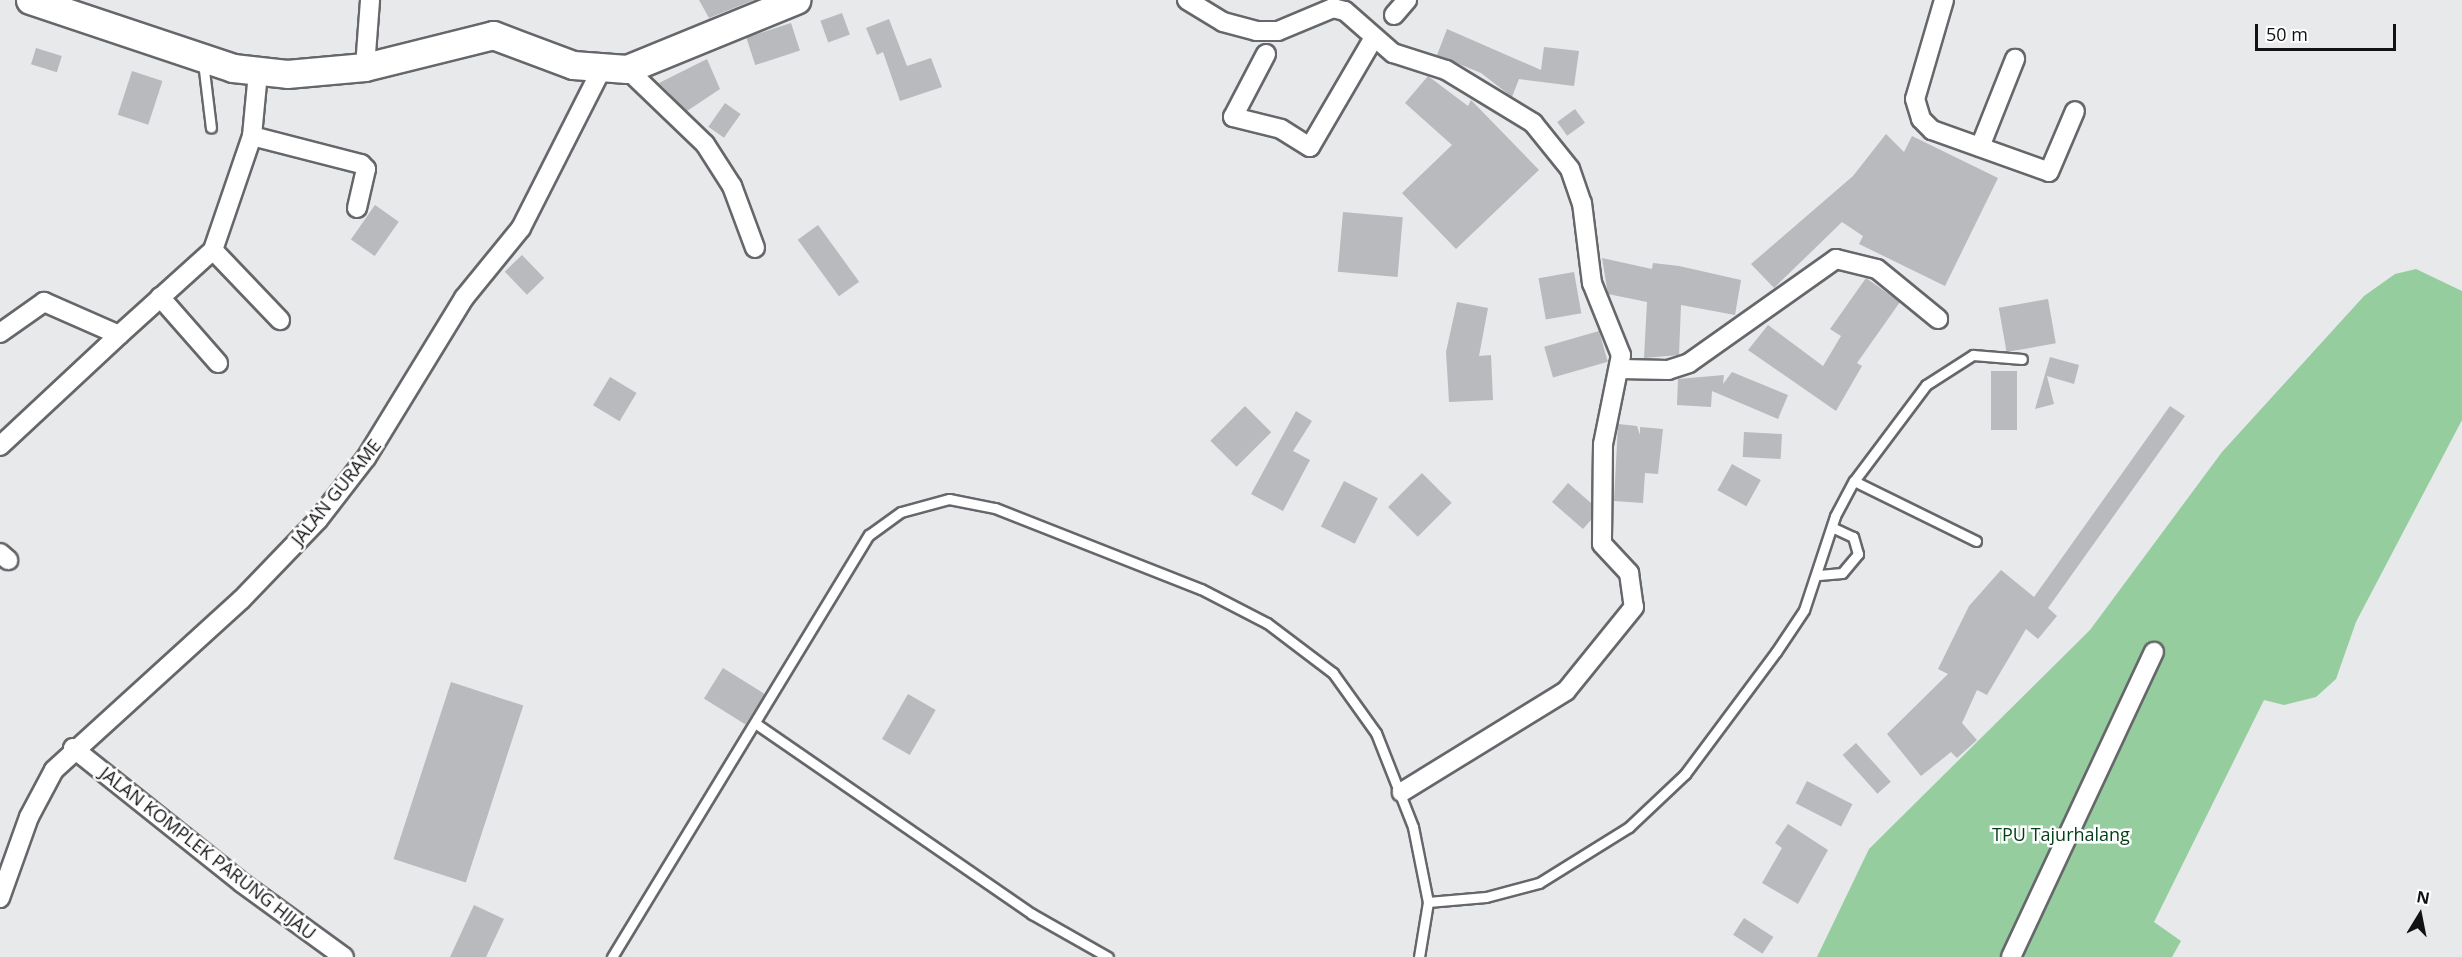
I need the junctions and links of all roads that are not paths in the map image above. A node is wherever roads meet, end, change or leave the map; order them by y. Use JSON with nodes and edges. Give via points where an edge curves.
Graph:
{"nodes":[{"id":1,"x":30,"y":0,"type":"edge"},
{"id":2,"x":370,"y":0,"type":"edge"},
{"id":3,"x":796,"y":0,"type":"edge"},
{"id":4,"x":1187,"y":0,"type":"edge"},
{"id":5,"x":1407,"y":0,"type":"edge"},
{"id":6,"x":1944,"y":0,"type":"edge"},
{"id":7,"x":1394,"y":15,"type":"dead end"},
{"id":8,"x":1372,"y":39,"type":"junction"},
{"id":9,"x":1266,"y":54,"type":"dead end"},
{"id":10,"x":2015,"y":58,"type":"dead end"},
{"id":11,"x":203,"y":59,"type":"junction"},
{"id":12,"x":365,"y":68,"type":"junction"},
{"id":13,"x":614,"y":69,"type":"junction"},
{"id":14,"x":258,"y":72,"type":"junction"},
{"id":15,"x":2075,"y":111,"type":"dead end"},
{"id":16,"x":211,"y":128,"type":"dead end"},
{"id":17,"x":252,"y":136,"type":"junction"},
{"id":18,"x":1980,"y":147,"type":"junction"},
{"id":19,"x":357,"y":208,"type":"dead end"},
{"id":20,"x":755,"y":248,"type":"dead end"},
{"id":21,"x":213,"y":250,"type":"junction"},
{"id":22,"x":160,"y":297,"type":"junction"},
{"id":23,"x":1938,"y":319,"type":"dead end"},
{"id":24,"x":280,"y":320,"type":"dead end"},
{"id":25,"x":0,"y":333,"type":"edge"},
{"id":26,"x":119,"y":335,"type":"junction"},
{"id":27,"x":2022,"y":359,"type":"dead end"},
{"id":28,"x":218,"y":363,"type":"dead end"},
{"id":29,"x":1621,"y":369,"type":"junction"},
{"id":30,"x":2,"y":441,"type":"edge"},
{"id":31,"x":1854,"y":481,"type":"junction"},
{"id":32,"x":1832,"y":527,"type":"junction"},
{"id":33,"x":1976,"y":541,"type":"dead end"},
{"id":34,"x":1819,"y":575,"type":"junction"},
{"id":35,"x":2154,"y":651,"type":"dead end"},
{"id":36,"x":758,"y":725,"type":"junction"},
{"id":37,"x":73,"y":748,"type":"junction"},
{"id":38,"x":1402,"y":792,"type":"junction"},
{"id":39,"x":0,"y":898,"type":"edge"},
{"id":40,"x":1428,"y":902,"type":"junction"},
{"id":41,"x":344,"y":957,"type":"edge"},
{"id":42,"x":612,"y":957,"type":"edge"},
{"id":43,"x":1108,"y":957,"type":"edge"},
{"id":44,"x":1419,"y":957,"type":"edge"},
{"id":45,"x":2011,"y":957,"type":"edge"}],
"edges":[{"from":1,"to":11,"type":"street"},
{"from":2,"to":12,"type":"street"},
{"from":3,"to":13,"type":"street"},
{"from":4,"to":8,"type":"street","via":[[1223,22],[1256,32],[1278,31],[1341,9]]},
{"from":5,"to":7,"type":"street"},
{"from":6,"to":18,"type":"street","via":[[1915,99],[1921,119],[1932,130]]},
{"from":8,"to":9,"type":"street","via":[[1310,147],[1281,129],[1233,117]]},
{"from":8,"to":29,"type":"street","via":[[1393,53],[1446,70],[1533,123],[1555,144],[1582,203],[1592,283],[1618,342]]},
{"from":10,"to":18,"type":"street"},
{"from":11,"to":14,"type":"street"},
{"from":11,"to":16,"type":"lane"},
{"from":12,"to":13,"type":"street","via":[[493,35]]},
{"from":12,"to":14,"type":"street"},
{"from":13,"to":20,"type":"street","via":[[705,144],[732,186]]},
{"from":13,"to":37,"type":"street","name":"JALAN GURAME","via":[[521,228],[464,298],[392,420],[342,490],[241,600]]},
{"from":14,"to":17,"type":"street"},
{"from":15,"to":18,"type":"street","via":[[2049,172]]},
{"from":17,"to":19,"type":"street","via":[[362,164],[366,169]]},
{"from":17,"to":21,"type":"street"},
{"from":21,"to":22,"type":"street"},
{"from":21,"to":24,"type":"street"},
{"from":22,"to":26,"type":"street"},
{"from":22,"to":28,"type":"street"},
{"from":23,"to":29,"type":"street","via":[[1877,269],[1836,259],[1689,363],[1668,370]]},
{"from":25,"to":26,"type":"street","via":[[44,302]]},
{"from":26,"to":30,"type":"street"},
{"from":27,"to":31,"type":"lane","via":[[1973,355],[1944,371],[1911,404]]},
{"from":29,"to":38,"type":"street","via":[[1603,444],[1602,544],[1629,573],[1634,607],[1566,691]]},
{"from":31,"to":32,"type":"lane"},
{"from":31,"to":33,"type":"lane"},
{"from":32,"to":34,"type":"lane"},
{"from":32,"to":34,"type":"lane","via":[[1852,537],[1856,561],[1842,573]]},
{"from":34,"to":40,"type":"lane","via":[[1804,610],[1709,745],[1629,827],[1539,882],[1486,897]]},
{"from":35,"to":45,"type":"street"},
{"from":36,"to":38,"type":"lane","via":[[869,535],[901,512],[949,499],[970,501],[1158,570],[1267,623],[1333,673],[1361,705]]},
{"from":36,"to":42,"type":"lane"},
{"from":36,"to":43,"type":"lane","via":[[1032,914]]},
{"from":37,"to":39,"type":"street","name":"JALAN GURAME","via":[[39,796]]},
{"from":37,"to":41,"type":"street","name":"JALAN KOMPLEK PARUNG HIJAU","via":[[242,883]]},
{"from":38,"to":40,"type":"lane"},
{"from":40,"to":44,"type":"lane"}]}
